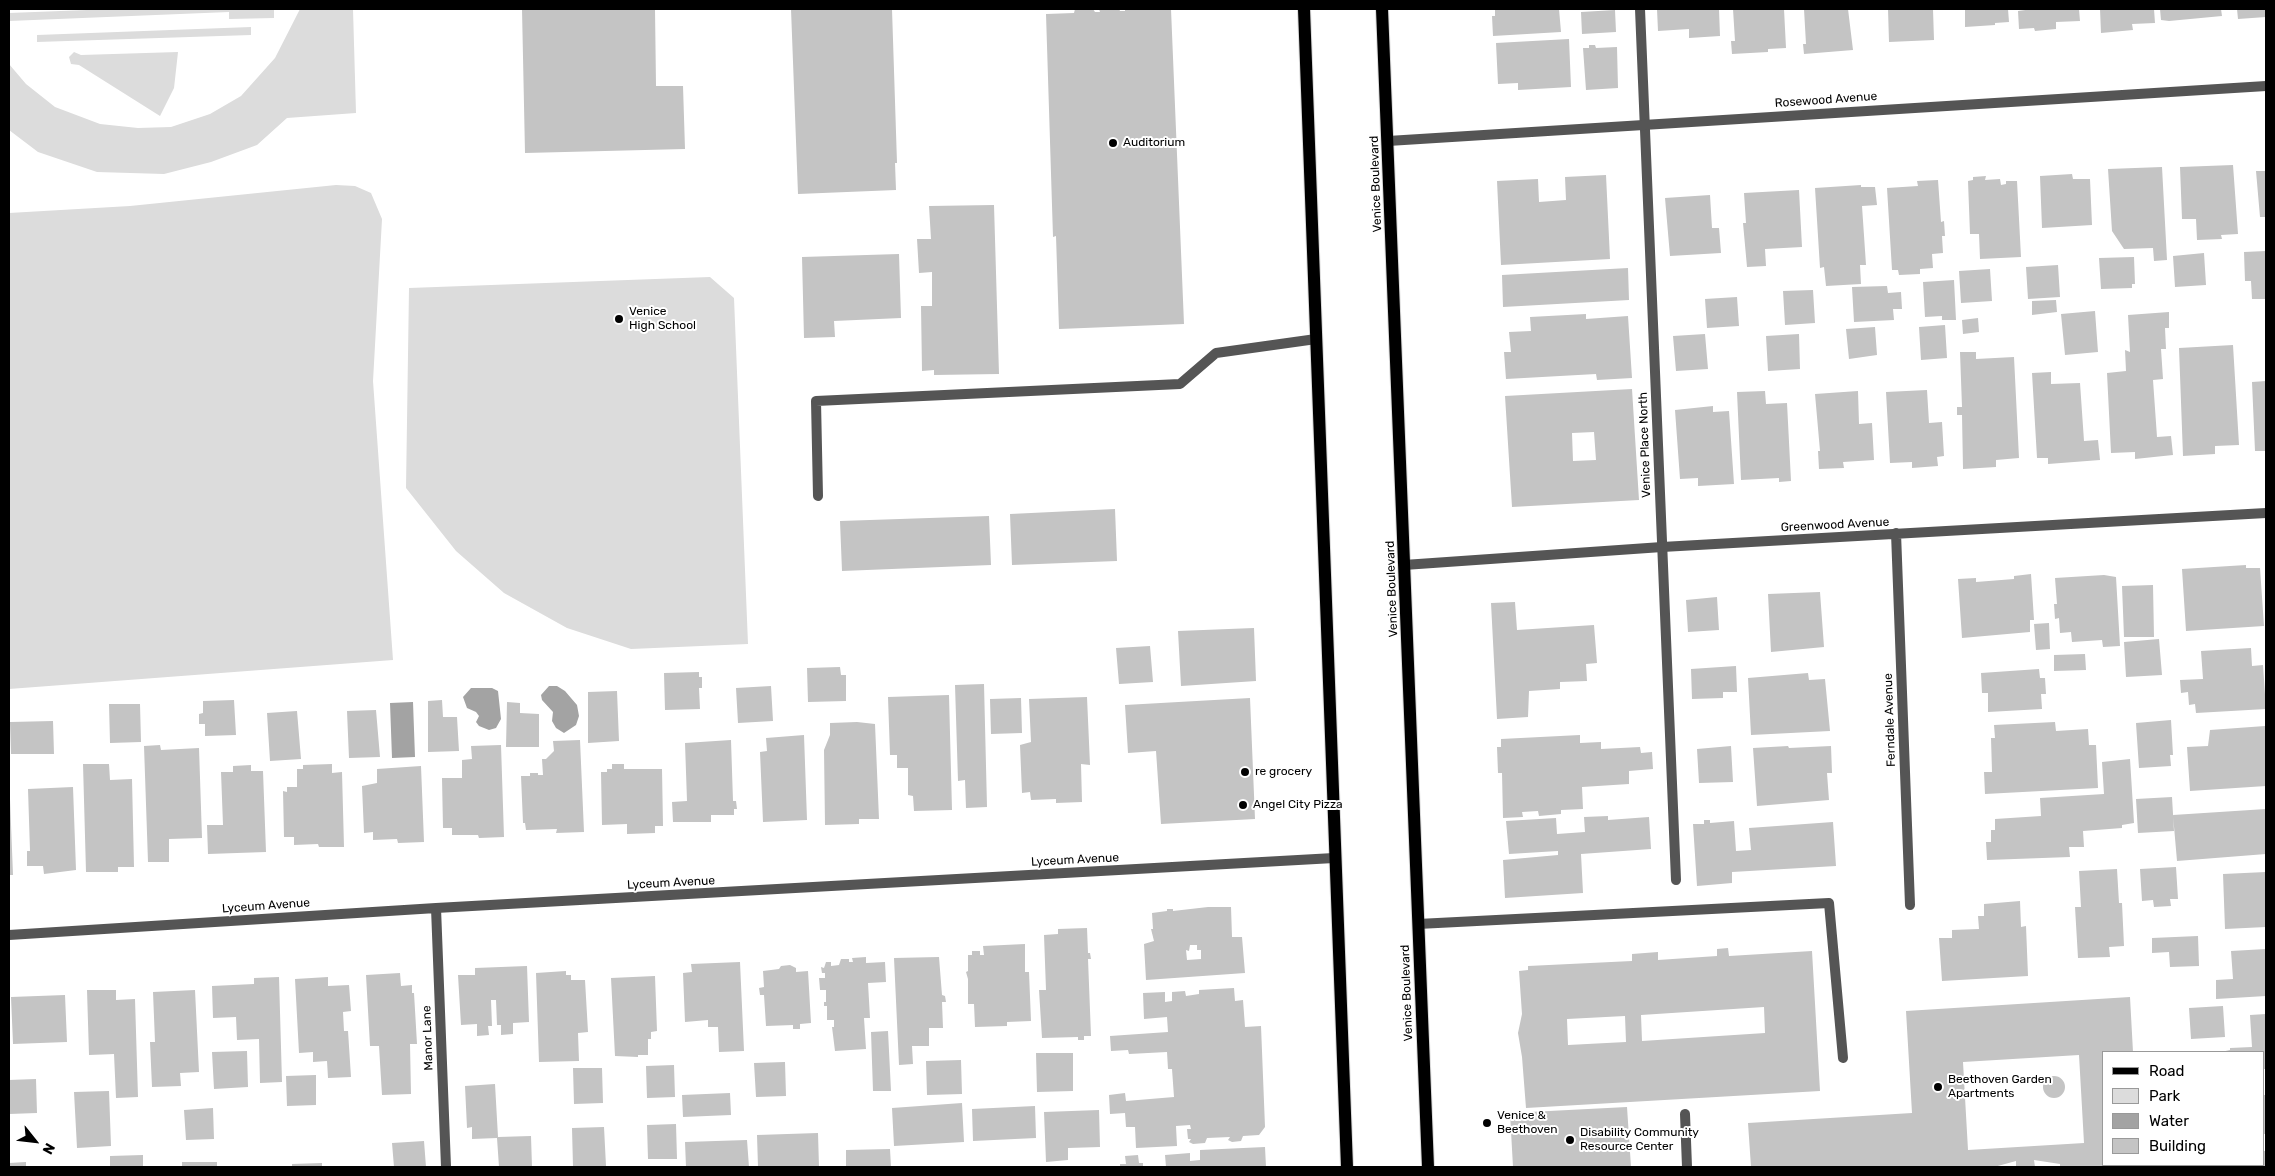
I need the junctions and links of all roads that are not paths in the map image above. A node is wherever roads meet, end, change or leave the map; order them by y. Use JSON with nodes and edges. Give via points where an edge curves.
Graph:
{"nodes":[{"id":1,"x":1304,"y":9,"type":"edge"},
{"id":2,"x":1382,"y":9,"type":"edge"},
{"id":3,"x":1640,"y":9,"type":"edge"},
{"id":4,"x":2266,"y":86,"type":"edge"},
{"id":5,"x":1644,"y":124,"type":"junction"},
{"id":6,"x":1388,"y":141,"type":"junction"},
{"id":7,"x":1316,"y":339,"type":"junction"},
{"id":8,"x":818,"y":496,"type":"dead end"},
{"id":9,"x":2266,"y":513,"type":"edge"},
{"id":10,"x":1896,"y":534,"type":"junction"},
{"id":11,"x":1662,"y":548,"type":"junction"},
{"id":12,"x":1404,"y":565,"type":"junction"},
{"id":13,"x":1334,"y":858,"type":"junction"},
{"id":14,"x":1676,"y":880,"type":"dead end"},
{"id":15,"x":1910,"y":905,"type":"dead end"},
{"id":16,"x":436,"y":908,"type":"junction"},
{"id":17,"x":1418,"y":924,"type":"junction"},
{"id":18,"x":9,"y":935,"type":"edge"},
{"id":19,"x":1843,"y":1058,"type":"dead end"},
{"id":20,"x":1685,"y":1114,"type":"dead end"},
{"id":21,"x":446,"y":1167,"type":"edge"},
{"id":22,"x":1348,"y":1167,"type":"edge"},
{"id":23,"x":1428,"y":1167,"type":"edge"},
{"id":24,"x":1687,"y":1167,"type":"edge"}],
"edges":[{"from":1,"to":7,"type":"main road"},
{"from":2,"to":6,"type":"main road","name":"Venice Boulevard"},
{"from":3,"to":5,"type":"street","name":"Venice Place North"},
{"from":4,"to":5,"type":"street","name":"Rosewood Avenue"},
{"from":5,"to":6,"type":"street","name":"Rosewood Avenue"},
{"from":5,"to":11,"type":"street","name":"Venice Place North"},
{"from":6,"to":12,"type":"main road","name":"Venice Boulevard"},
{"from":7,"to":8,"type":"street","via":[[1216,353],[1180,384],[816,401]]},
{"from":7,"to":13,"type":"main road"},
{"from":9,"to":10,"type":"street","name":"Greenwood Avenue"},
{"from":10,"to":11,"type":"street","name":"Greenwood Avenue"},
{"from":10,"to":15,"type":"street","name":"Ferndale Avenue"},
{"from":11,"to":12,"type":"street","name":"Greenwood Avenue"},
{"from":11,"to":14,"type":"street","name":"Venice Place North"},
{"from":12,"to":17,"type":"main road","name":"Venice Boulevard"},
{"from":13,"to":16,"type":"street","name":"Lyceum Avenue"},
{"from":13,"to":22,"type":"main road"},
{"from":16,"to":18,"type":"street","name":"Lyceum Avenue"},
{"from":16,"to":21,"type":"street","name":"Manor Lane"},
{"from":17,"to":19,"type":"street","via":[[1829,903]]},
{"from":17,"to":23,"type":"main road","name":"Venice Boulevard"},
{"from":20,"to":24,"type":"street"}]}
